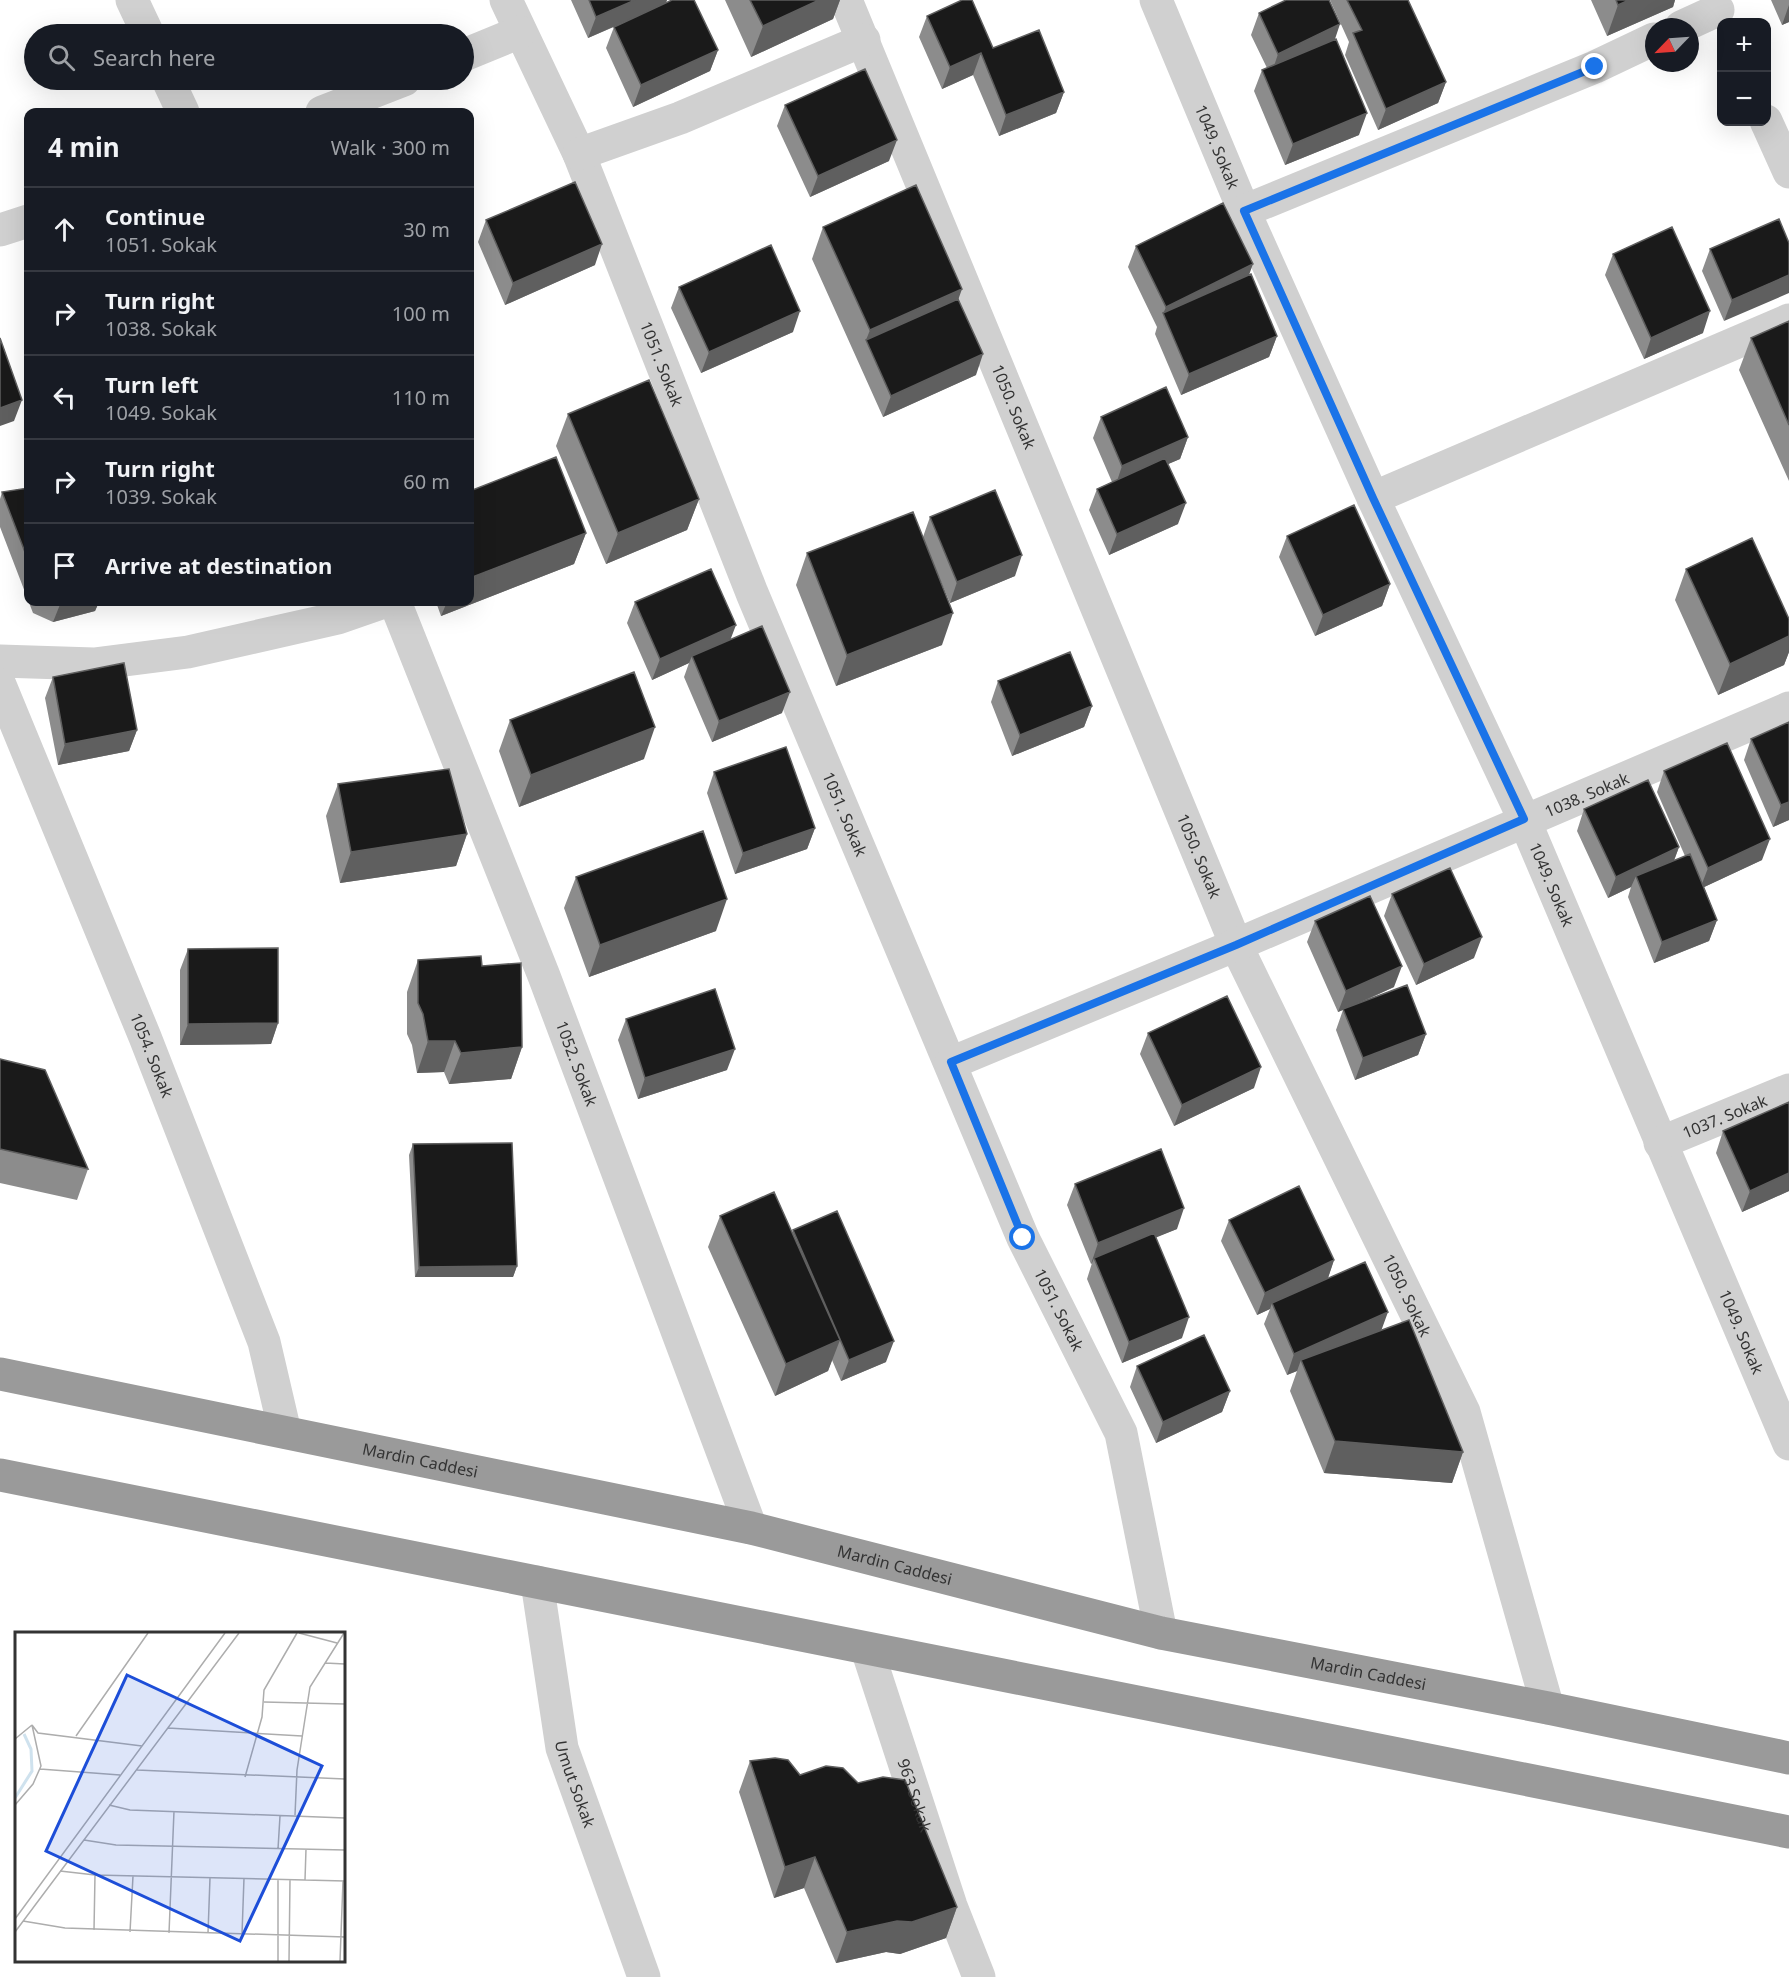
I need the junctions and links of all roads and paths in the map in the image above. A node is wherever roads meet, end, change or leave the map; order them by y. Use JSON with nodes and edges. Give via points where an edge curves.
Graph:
{"nodes":[{"id":1,"x":132,"y":0,"type":"edge"},
{"id":2,"x":506,"y":0,"type":"edge"},
{"id":3,"x":846,"y":0,"type":"edge"},
{"id":4,"x":1156,"y":0,"type":"edge"},
{"id":5,"x":1718,"y":11,"type":"edge"},
{"id":6,"x":1699,"y":19,"type":"edge"},
{"id":7,"x":143,"y":24,"type":"edge"},
{"id":8,"x":520,"y":32,"type":"junction"},
{"id":9,"x":864,"y":40,"type":"junction"},
{"id":10,"x":1645,"y":43,"type":"edge"},
{"id":11,"x":474,"y":51,"type":"edge"},
{"id":12,"x":173,"y":90,"type":"edge"},
{"id":13,"x":378,"y":90,"type":"edge"},
{"id":14,"x":181,"y":108,"type":"edge"},
{"id":15,"x":332,"y":108,"type":"edge"},
{"id":16,"x":1769,"y":126,"type":"edge"},
{"id":17,"x":579,"y":154,"type":"junction"},
{"id":18,"x":1789,"y":172,"type":"edge"},
{"id":19,"x":1244,"y":211,"type":"junction"},
{"id":20,"x":24,"y":222,"type":"edge"},
{"id":21,"x":0,"y":230,"type":"edge"},
{"id":22,"x":1789,"y":320,"type":"edge"},
{"id":23,"x":1373,"y":498,"type":"junction"},
{"id":24,"x":372,"y":606,"type":"edge"},
{"id":25,"x":397,"y":606,"type":"edge"},
{"id":26,"x":0,"y":661,"type":"edge"},
{"id":27,"x":0,"y":685,"type":"edge"},
{"id":28,"x":1789,"y":708,"type":"edge"},
{"id":29,"x":1524,"y":819,"type":"junction"},
{"id":30,"x":1236,"y":945,"type":"junction"},
{"id":31,"x":951,"y":1062,"type":"junction"},
{"id":32,"x":1789,"y":1090,"type":"edge"},
{"id":33,"x":1660,"y":1143,"type":"junction"},
{"id":34,"x":0,"y":1374,"type":"edge"},
{"id":35,"x":285,"y":1432,"type":"junction"},
{"id":36,"x":1789,"y":1444,"type":"edge"},
{"id":37,"x":0,"y":1475,"type":"edge"},
{"id":38,"x":751,"y":1528,"type":"junction"},
{"id":39,"x":537,"y":1582,"type":"junction"},
{"id":40,"x":1161,"y":1633,"type":"junction"},
{"id":41,"x":867,"y":1648,"type":"junction"},
{"id":42,"x":1548,"y":1707,"type":"junction"},
{"id":43,"x":1789,"y":1758,"type":"edge"},
{"id":44,"x":1789,"y":1832,"type":"edge"},
{"id":45,"x":644,"y":1977,"type":"edge"},
{"id":46,"x":979,"y":1977,"type":"edge"}],
"edges":[{"from":1,"to":7,"type":"street"},
{"from":2,"to":8,"type":"street","name":"1051. Sokak"},
{"from":3,"to":9,"type":"street","name":"1050. Sokak"},
{"from":4,"to":19,"type":"street","name":"1049. Sokak"},
{"from":5,"to":6,"type":"street"},
{"from":8,"to":11,"type":"street"},
{"from":8,"to":17,"type":"street","name":"1051. Sokak"},
{"from":9,"to":17,"type":"street","via":[[680,118]]},
{"from":9,"to":30,"type":"street","name":"1050. Sokak"},
{"from":10,"to":19,"type":"street"},
{"from":12,"to":14,"type":"street"},
{"from":13,"to":15,"type":"street"},
{"from":16,"to":18,"type":"street"},
{"from":17,"to":31,"type":"street","name":"1051. Sokak","via":[[752,593]]},
{"from":19,"to":23,"type":"street","name":"1049. Sokak"},
{"from":20,"to":21,"type":"street"},
{"from":22,"to":23,"type":"street"},
{"from":23,"to":29,"type":"street","name":"1049. Sokak"},
{"from":24,"to":26,"type":"street","via":[[338,618],[188,652],[94,664]]},
{"from":25,"to":38,"type":"street","name":"1052. Sokak","via":[[548,987]]},
{"from":27,"to":35,"type":"street","name":"1054. Sokak","via":[[145,1037],[264,1342]]},
{"from":28,"to":29,"type":"street","name":"1038. Sokak"},
{"from":29,"to":30,"type":"street","name":"1038. Sokak"},
{"from":29,"to":33,"type":"street","name":"1049. Sokak"},
{"from":30,"to":31,"type":"street","name":"1038. Sokak"},
{"from":30,"to":42,"type":"street","name":"1050. Sokak","via":[[1464,1412]]},
{"from":31,"to":40,"type":"street","name":"1051. Sokak","via":[[1023,1238],[1121,1433]]},
{"from":32,"to":33,"type":"street","name":"1037. Sokak"},
{"from":33,"to":36,"type":"street","name":"1049. Sokak"},
{"from":34,"to":35,"type":"highway","name":"Mardin Caddesi"},
{"from":35,"to":38,"type":"highway","name":"Mardin Caddesi"},
{"from":37,"to":39,"type":"highway"},
{"from":38,"to":40,"type":"highway","name":"Mardin Caddesi"},
{"from":39,"to":41,"type":"highway"},
{"from":39,"to":45,"type":"street","name":"Umut Sokak","via":[[562,1748]]},
{"from":40,"to":42,"type":"highway","name":"Mardin Caddesi"},
{"from":41,"to":44,"type":"highway"},
{"from":41,"to":46,"type":"street","name":"963 Sokak","via":[[951,1906]]},
{"from":42,"to":43,"type":"highway","name":"Mardin Caddesi"}]}
